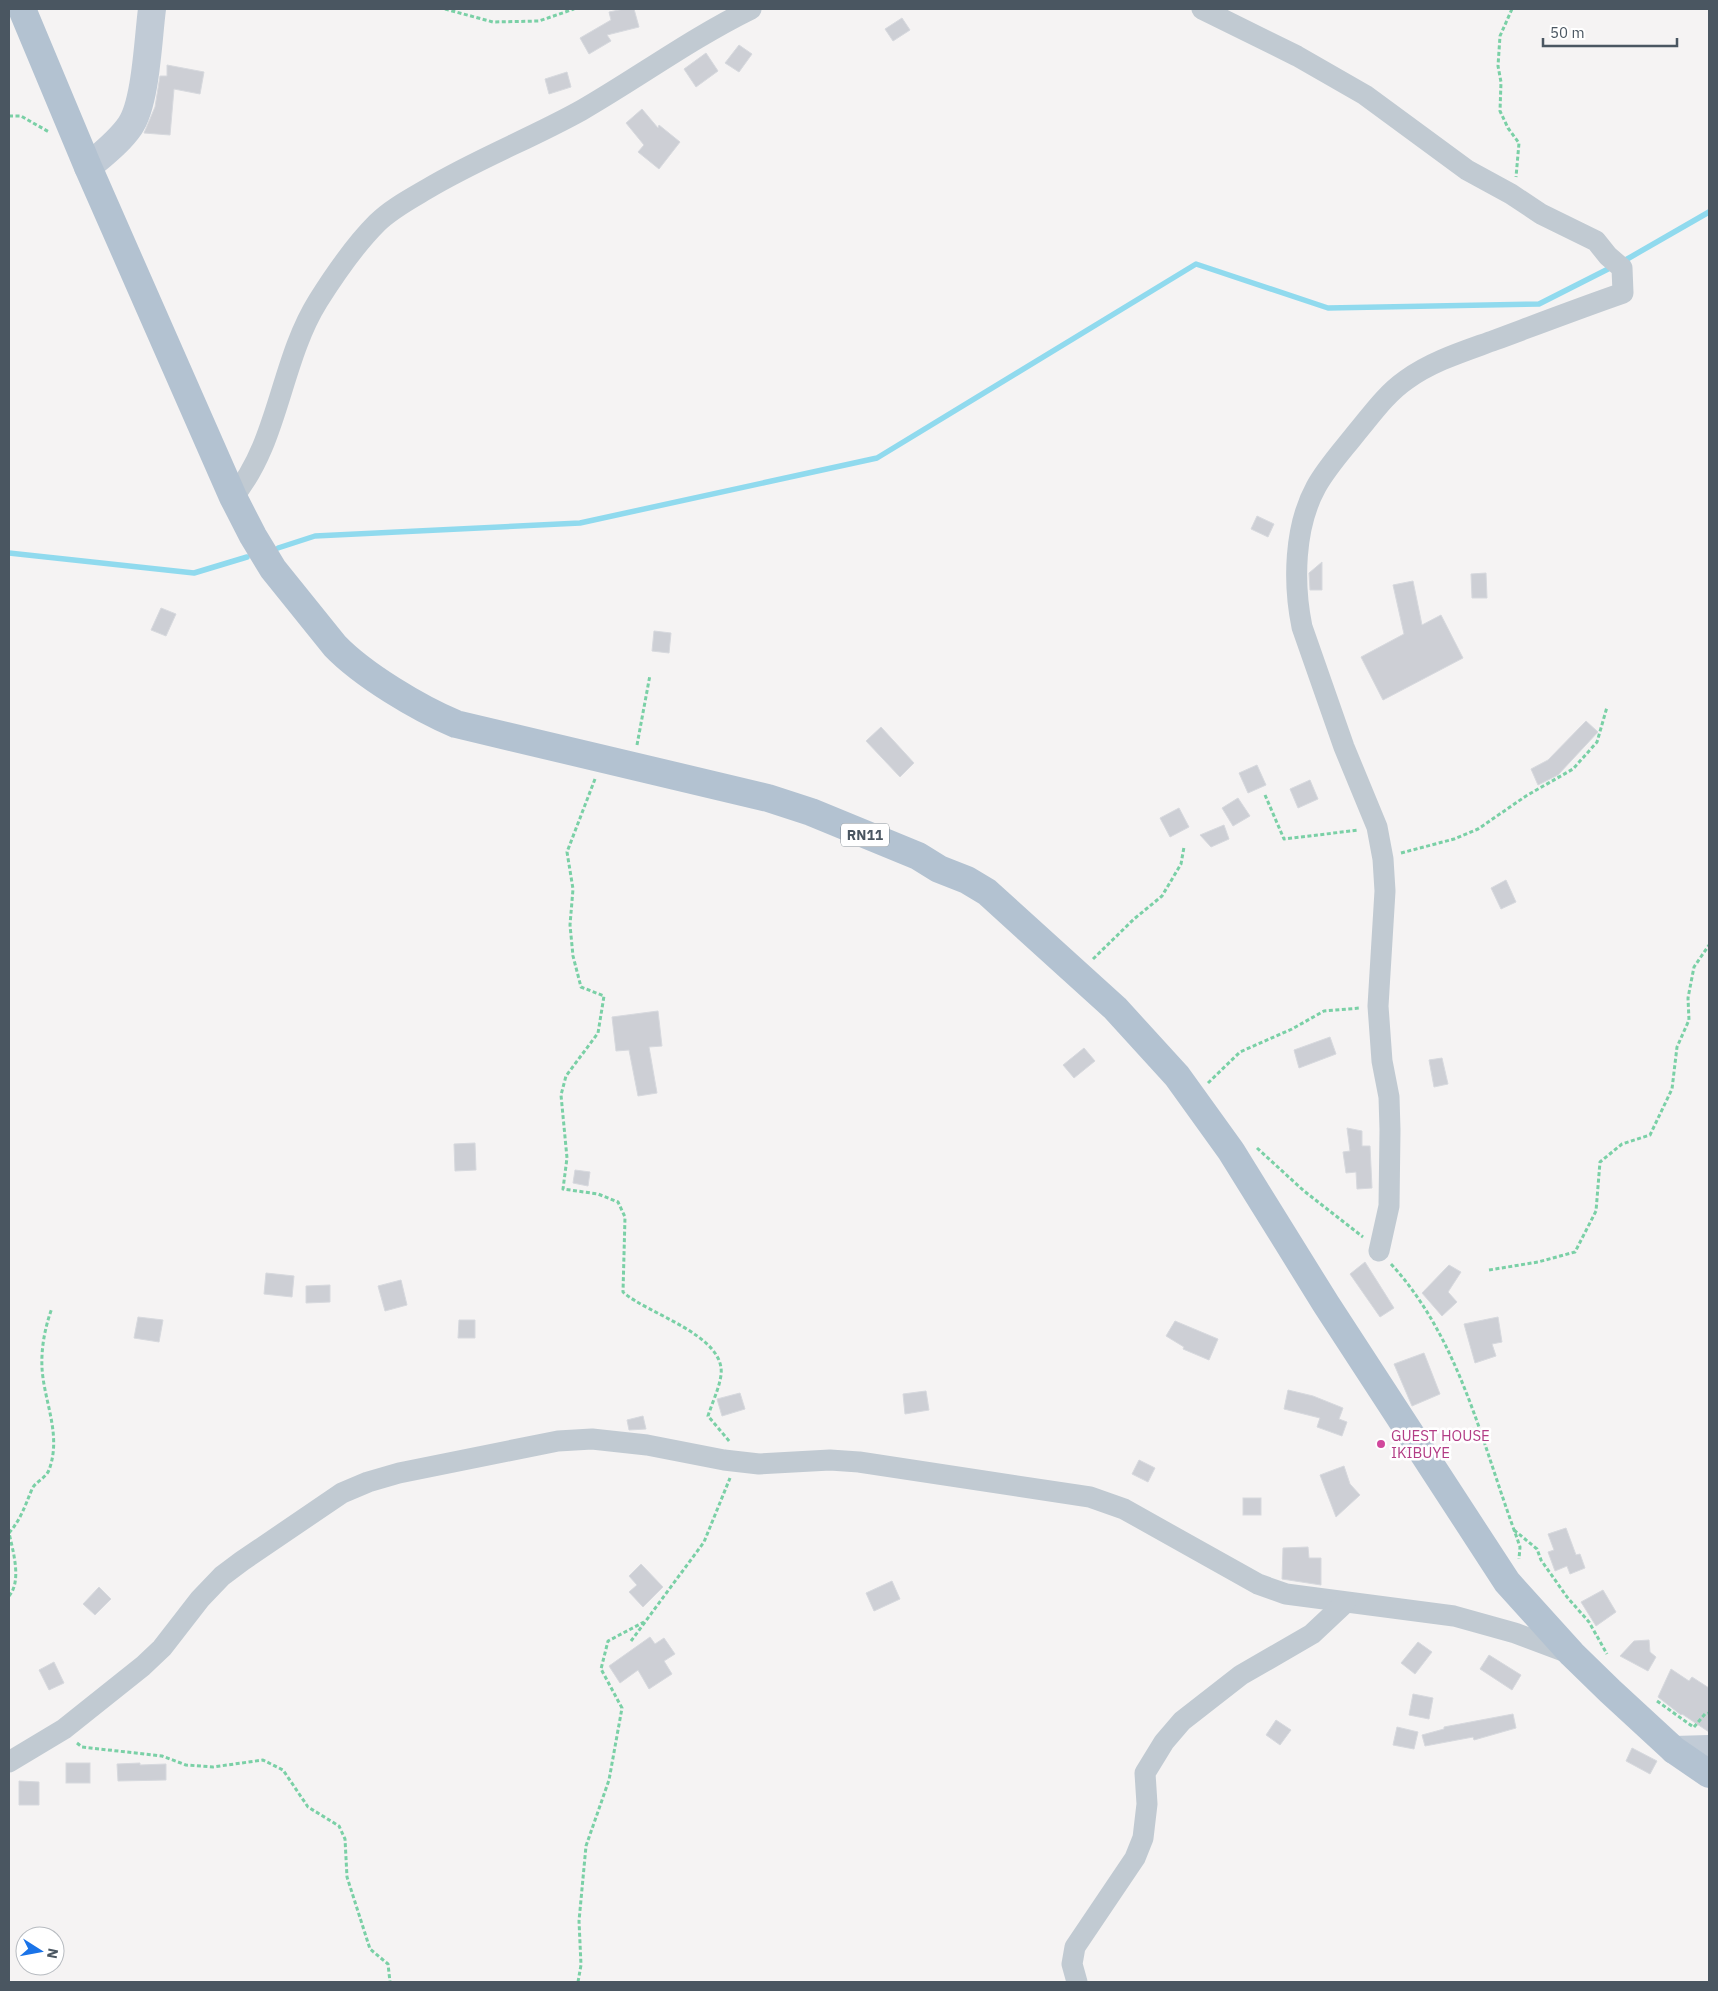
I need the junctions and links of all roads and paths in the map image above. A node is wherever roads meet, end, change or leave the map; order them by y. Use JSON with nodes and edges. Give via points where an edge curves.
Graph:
{"nodes":[{"id":1,"x":22,"y":9,"type":"edge"},
{"id":2,"x":152,"y":9,"type":"edge"},
{"id":3,"x":446,"y":9,"type":"edge"},
{"id":4,"x":574,"y":9,"type":"edge"},
{"id":5,"x":751,"y":9,"type":"edge"},
{"id":6,"x":1202,"y":9,"type":"edge"},
{"id":7,"x":1512,"y":9,"type":"edge"},
{"id":8,"x":9,"y":116,"type":"edge"},
{"id":9,"x":72,"y":129,"type":"junction"},
{"id":10,"x":88,"y":167,"type":"junction"},
{"id":11,"x":1512,"y":194,"type":"junction"},
{"id":12,"x":233,"y":498,"type":"junction"},
{"id":13,"x":650,"y":675,"type":"dead end"},
{"id":14,"x":1607,"y":707,"type":"dead end"},
{"id":15,"x":602,"y":761,"type":"junction"},
{"id":16,"x":632,"y":768,"type":"junction"},
{"id":17,"x":1265,"y":796,"type":"dead end"},
{"id":18,"x":1376,"y":827,"type":"junction"},
{"id":19,"x":1184,"y":847,"type":"dead end"},
{"id":20,"x":1384,"y":859,"type":"junction"},
{"id":21,"x":1709,"y":945,"type":"edge"},
{"id":22,"x":1079,"y":974,"type":"junction"},
{"id":23,"x":1378,"y":1006,"type":"junction"},
{"id":24,"x":1193,"y":1098,"type":"junction"},
{"id":25,"x":1231,"y":1150,"type":"junction"},
{"id":26,"x":1379,"y":1251,"type":"junction"},
{"id":27,"x":1489,"y":1270,"type":"dead end"},
{"id":28,"x":52,"y":1308,"type":"dead end"},
{"id":29,"x":737,"y":1462,"type":"junction"},
{"id":30,"x":1514,"y":1530,"type":"junction"},
{"id":31,"x":1507,"y":1582,"type":"junction"},
{"id":32,"x":9,"y":1596,"type":"edge"},
{"id":33,"x":1344,"y":1603,"type":"junction"},
{"id":34,"x":646,"y":1621,"type":"junction"},
{"id":35,"x":631,"y":1641,"type":"dead end"},
{"id":36,"x":1572,"y":1654,"type":"junction"},
{"id":37,"x":1611,"y":1658,"type":"dead end"},
{"id":38,"x":1653,"y":1698,"type":"dead end"},
{"id":39,"x":1709,"y":1713,"type":"edge"},
{"id":40,"x":64,"y":1729,"type":"junction"},
{"id":41,"x":1692,"y":1744,"type":"edge"},
{"id":42,"x":9,"y":1762,"type":"edge"},
{"id":43,"x":1709,"y":1774,"type":"edge"},
{"id":44,"x":390,"y":1982,"type":"edge"},
{"id":45,"x":578,"y":1982,"type":"edge"},
{"id":46,"x":1077,"y":1982,"type":"edge"}],
"edges":[{"from":1,"to":9,"type":"main road","number":"RN11"},
{"from":2,"to":10,"type":"street","via":[[134,120],[119,140]]},
{"from":3,"to":4,"type":"path","via":[[493,22],[539,20]]},
{"from":5,"to":12,"type":"street","via":[[581,110],[456,172],[406,201],[378,222],[319,300],[302,329],[258,459]]},
{"from":6,"to":11,"type":"street","via":[[1359,91],[1467,170]]},
{"from":7,"to":11,"type":"path","via":[[1500,36],[1498,66],[1500,111],[1519,143],[1518,172]]},
{"from":8,"to":9,"type":"path","via":[[21,116],[47,132]]},
{"from":9,"to":10,"type":"main road","number":"RN11"},
{"from":10,"to":12,"type":"main road","number":"RN11"},
{"from":11,"to":18,"type":"street","via":[[1540,214],[1596,241],[1622,268],[1623,292],[1461,353],[1405,380],[1379,404],[1332,462],[1310,499],[1304,521],[1297,565],[1298,609],[1302,627]]},
{"from":12,"to":15,"type":"main road","number":"RN11","via":[[273,569],[346,656],[417,705],[456,724]]},
{"from":13,"to":16,"type":"path"},
{"from":14,"to":20,"type":"path","via":[[1597,742],[1573,769],[1478,829]]},
{"from":15,"to":16,"type":"main road","number":"RN11"},
{"from":15,"to":29,"type":"path","via":[[567,852],[573,889],[570,925],[573,956],[581,987],[604,996],[598,1033],[566,1076],[561,1095],[567,1158],[563,1188],[598,1194],[618,1202],[626,1217],[622,1292],[706,1342],[716,1353],[721,1374],[708,1416],[739,1452]]},
{"from":16,"to":22,"type":"main road","number":"RN11","via":[[768,798],[918,856],[987,892]]},
{"from":17,"to":18,"type":"path","via":[[1284,839]]},
{"from":18,"to":20,"type":"street"},
{"from":19,"to":22,"type":"path","via":[[1181,864],[1162,896]]},
{"from":20,"to":23,"type":"street"},
{"from":21,"to":27,"type":"path","via":[[1694,967],[1688,998],[1689,1020],[1677,1047],[1672,1089],[1650,1135],[1622,1144],[1600,1162],[1596,1211],[1575,1252]]},
{"from":22,"to":24,"type":"main road","number":"RN11","via":[[1147,1043]]},
{"from":23,"to":24,"type":"path","via":[[1324,1011],[1240,1052]]},
{"from":23,"to":26,"type":"street","via":[[1390,1115],[1389,1206]]},
{"from":24,"to":25,"type":"main road","number":"RN11"},
{"from":25,"to":26,"type":"path","via":[[1255,1146],[1304,1191]]},
{"from":25,"to":31,"type":"main road","number":"RN11","via":[[1326,1304]]},
{"from":26,"to":30,"type":"path","via":[[1406,1280],[1449,1351]]},
{"from":28,"to":32,"type":"path","via":[[42,1346],[42,1370],[53,1430],[52,1453],[49,1471],[33,1487],[23,1514],[9,1533],[16,1571]]},
{"from":29,"to":33,"type":"street","via":[[858,1462],[1090,1497],[1124,1510],[1270,1589]]},
{"from":29,"to":34,"type":"path","via":[[704,1542]]},
{"from":29,"to":40,"type":"street","via":[[647,1445],[592,1439],[540,1445],[368,1482],[318,1508],[222,1576],[162,1648]]},
{"from":30,"to":31,"type":"path","via":[[1520,1547],[1519,1557]]},
{"from":30,"to":37,"type":"path","via":[[1536,1549]]},
{"from":31,"to":36,"type":"main road","number":"RN11"},
{"from":33,"to":36,"type":"street","via":[[1461,1618]]},
{"from":33,"to":46,"type":"street","via":[[1312,1634],[1241,1675],[1182,1721],[1164,1742],[1145,1773],[1147,1804],[1143,1838],[1135,1858],[1075,1947],[1072,1964]]},
{"from":34,"to":35,"type":"path"},
{"from":34,"to":45,"type":"path","via":[[608,1641],[601,1669],[622,1708],[609,1780],[586,1846],[578,1921],[581,1965]]},
{"from":36,"to":41,"type":"main road","number":"RN11"},
{"from":38,"to":41,"type":"path"},
{"from":39,"to":41,"type":"path","via":[[1704,1714]]},
{"from":40,"to":42,"type":"street"},
{"from":40,"to":44,"type":"path","via":[[82,1747],[162,1756],[186,1764],[213,1767],[263,1760],[283,1770],[308,1807],[339,1826],[345,1839],[347,1877],[370,1949],[388,1964]]},
{"from":41,"to":43,"type":"main road","number":"RN11"}]}
